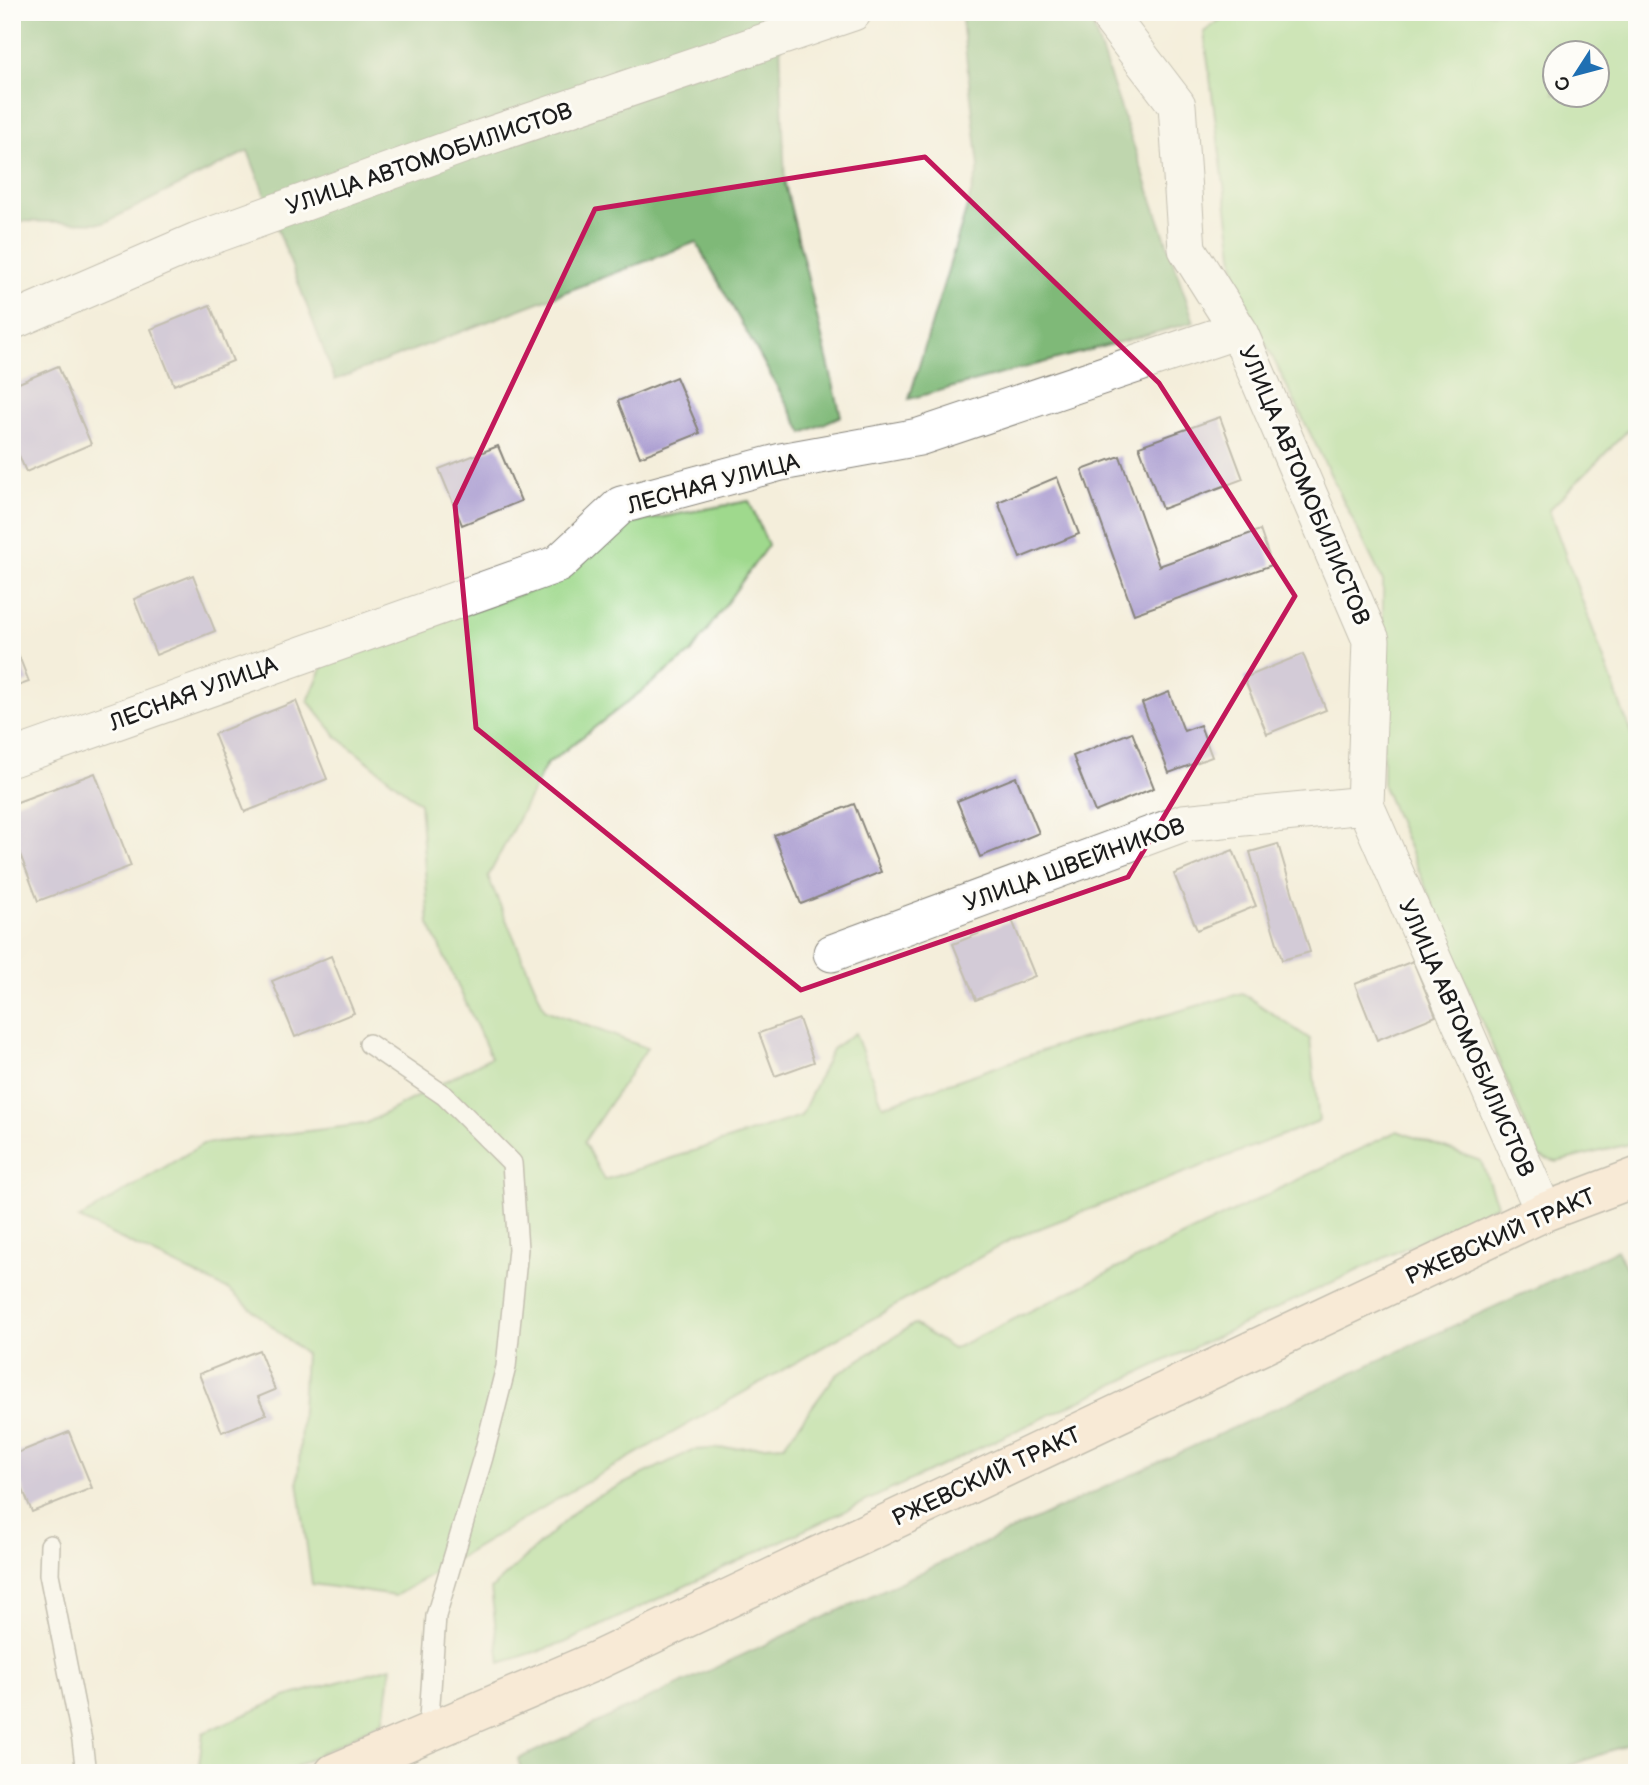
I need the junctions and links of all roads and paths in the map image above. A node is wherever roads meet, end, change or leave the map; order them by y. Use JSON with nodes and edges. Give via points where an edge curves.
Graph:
{"nodes":[{"id":1,"x":853,"y":12,"type":"edge"},
{"id":2,"x":1106,"y":12,"type":"edge"},
{"id":3,"x":12,"y":321,"type":"edge"},
{"id":4,"x":1238,"y":330,"type":"junction"},
{"id":5,"x":12,"y":758,"type":"edge"},
{"id":6,"x":1365,"y":804,"type":"junction"},
{"id":7,"x":832,"y":953,"type":"dead end"},
{"id":8,"x":369,"y":1044,"type":"dead end"},
{"id":9,"x":1637,"y":1177,"type":"edge"},
{"id":10,"x":1544,"y":1212,"type":"junction"},
{"id":11,"x":50,"y":1545,"type":"dead end"},
{"id":12,"x":428,"y":1733,"type":"junction"},
{"id":13,"x":370,"y":1765,"type":"edge"},
{"id":14,"x":86,"y":1773,"type":"edge"},
{"id":15,"x":334,"y":1773,"type":"edge"}],
"edges":[{"from":1,"to":3,"type":"street","name":"УЛИЦА АВТОМОБИЛИСТОВ","via":[[197,241]]},
{"from":2,"to":4,"type":"street","name":"УЛИЦА АВТОМОБИЛИСТОВ","via":[[1177,105],[1187,249]]},
{"from":4,"to":5,"type":"street","name":"ЛЕСНАЯ УЛИЦА","via":[[919,437],[781,462],[621,505],[558,564]]},
{"from":4,"to":6,"type":"street","name":"УЛИЦА АВТОМОБИЛИСТОВ","via":[[1371,640]]},
{"from":6,"to":7,"type":"street","name":"УЛИЦА ШВЕЙНИКОВ","via":[[1183,822]]},
{"from":6,"to":10,"type":"street","name":"УЛИЦА АВТОМОБИЛИСТОВ"},
{"from":8,"to":12,"type":"lane","via":[[444,1096],[512,1163],[518,1249],[506,1367],[436,1616]]},
{"from":9,"to":10,"type":"main road","name":"РЖЕВСКИЙ ТРАКТ"},
{"from":10,"to":12,"type":"main road","name":"РЖЕВСКИЙ ТРАКТ","via":[[598,1660]]},
{"from":11,"to":14,"type":"lane","via":[[49,1574]]},
{"from":12,"to":13,"type":"main road","name":"РЖЕВСКИЙ ТРАКТ"},
{"from":13,"to":15,"type":"main road","name":"РЖЕВСКИЙ ТРАКТ"}]}
